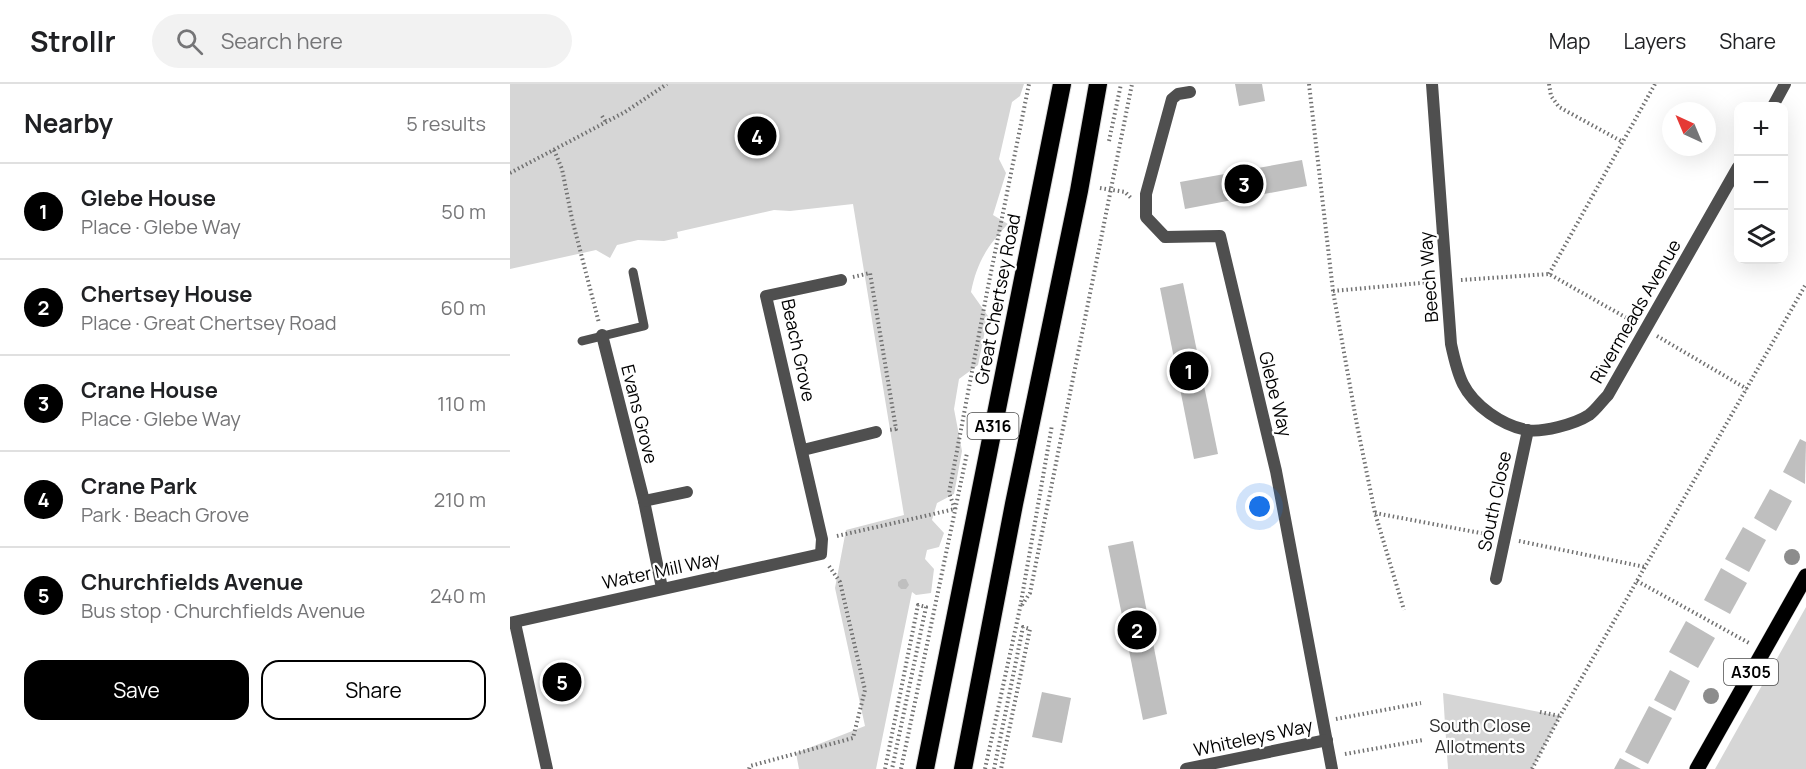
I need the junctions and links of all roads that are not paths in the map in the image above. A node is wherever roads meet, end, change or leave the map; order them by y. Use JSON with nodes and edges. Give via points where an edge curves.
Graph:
{"nodes":[{"id":1,"x":1062,"y":84,"type":"edge"},
{"id":2,"x":1098,"y":84,"type":"edge"},
{"id":3,"x":1432,"y":84,"type":"edge"},
{"id":4,"x":1785,"y":84,"type":"edge"},
{"id":5,"x":1181,"y":90,"type":"edge"},
{"id":6,"x":1775,"y":102,"type":"edge"},
{"id":7,"x":1734,"y":174,"type":"edge"},
{"id":8,"x":633,"y":272,"type":"dead end"},
{"id":9,"x":841,"y":280,"type":"road end"},
{"id":10,"x":602,"y":335,"type":"junction"},
{"id":11,"x":582,"y":341,"type":"dead end"},
{"id":12,"x":1528,"y":430,"type":"junction"},
{"id":13,"x":876,"y":432,"type":"road end"},
{"id":14,"x":802,"y":450,"type":"junction"},
{"id":15,"x":687,"y":492,"type":"dead end"},
{"id":16,"x":644,"y":501,"type":"junction"},
{"id":17,"x":821,"y":554,"type":"joint"},
{"id":18,"x":1806,"y":576,"type":"edge"},
{"id":19,"x":1496,"y":579,"type":"dead end"},
{"id":20,"x":662,"y":588,"type":"junction"},
{"id":21,"x":512,"y":623,"type":"edge"},
{"id":22,"x":1327,"y":740,"type":"junction"},
{"id":23,"x":1331,"y":763,"type":"edge"},
{"id":24,"x":547,"y":769,"type":"edge"},
{"id":25,"x":925,"y":769,"type":"edge"},
{"id":26,"x":963,"y":769,"type":"edge"},
{"id":27,"x":1186,"y":769,"type":"edge"},
{"id":28,"x":1697,"y":769,"type":"edge"}],
"edges":[{"from":1,"to":25,"type":"highway","name":"Great Chertsey Road","number":"A316"},
{"from":2,"to":26,"type":"highway","number":"A316"},
{"from":3,"to":12,"type":"street","name":"Beech Way","via":[[1450,344],[1455,364],[1464,386],[1482,407],[1504,423]]},
{"from":4,"to":6,"type":"street"},
{"from":5,"to":22,"type":"street","name":"Glebe Way","via":[[1172,99],[1146,194],[1146,217],[1165,237],[1220,236],[1276,471]]},
{"from":7,"to":12,"type":"street","name":"Rivermeads Avenue","via":[[1608,395],[1588,415],[1560,427]]},
{"from":8,"to":10,"type":"lane","via":[[644,326]]},
{"from":9,"to":14,"type":"street","name":"Beach Grove","via":[[766,296]]},
{"from":10,"to":11,"type":"lane"},
{"from":10,"to":16,"type":"street","name":"Evans Grove"},
{"from":12,"to":19,"type":"street","name":"South Close"},
{"from":13,"to":14,"type":"street"},
{"from":14,"to":17,"type":"street","name":"Beach Grove","via":[[822,539]]},
{"from":15,"to":16,"type":"street"},
{"from":16,"to":20,"type":"street","name":"Evans Grove"},
{"from":17,"to":20,"type":"street","name":"Water Mill Way"},
{"from":18,"to":28,"type":"main road","number":"A305"},
{"from":20,"to":21,"type":"street","name":"Water Mill Way"},
{"from":21,"to":24,"type":"street"},
{"from":22,"to":23,"type":"street","name":"Glebe Way"},
{"from":22,"to":27,"type":"street","name":"Whiteleys Way"}]}
